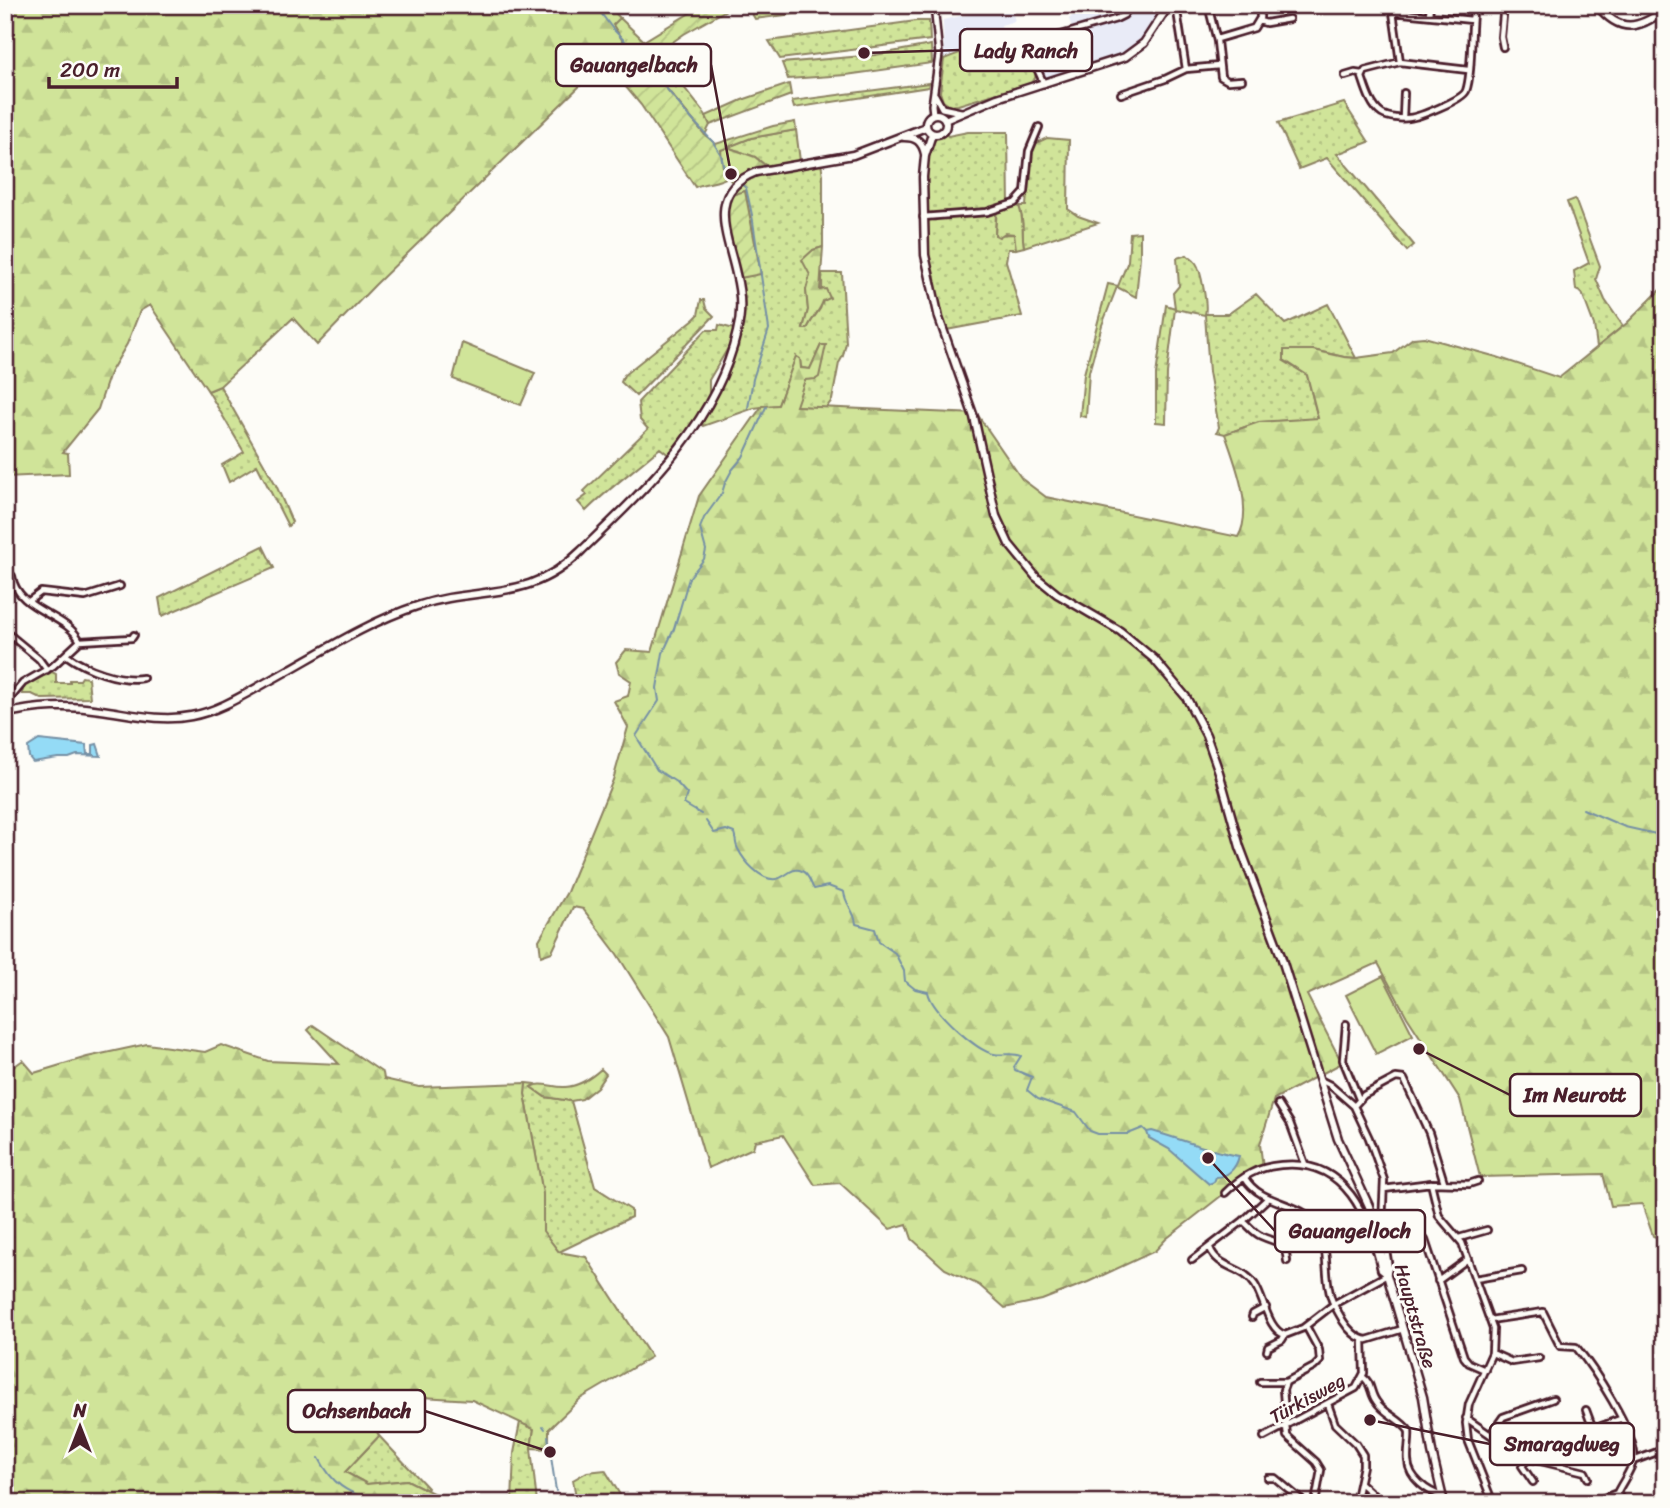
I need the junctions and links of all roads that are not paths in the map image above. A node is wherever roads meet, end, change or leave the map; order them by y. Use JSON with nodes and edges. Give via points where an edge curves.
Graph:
{"nodes":[{"id":1,"x":934,"y":5,"type":"edge"},
{"id":2,"x":1130,"y":5,"type":"edge"},
{"id":3,"x":1169,"y":5,"type":"edge"},
{"id":4,"x":1176,"y":5,"type":"edge"},
{"id":5,"x":1208,"y":5,"type":"edge"},
{"id":6,"x":1260,"y":5,"type":"edge"},
{"id":7,"x":1392,"y":5,"type":"edge"},
{"id":8,"x":1430,"y":5,"type":"edge"},
{"id":9,"x":1474,"y":5,"type":"edge"},
{"id":10,"x":1504,"y":5,"type":"edge"},
{"id":11,"x":1597,"y":5,"type":"edge"},
{"id":12,"x":1665,"y":10,"type":"edge"},
{"id":13,"x":1393,"y":12,"type":"junction"},
{"id":14,"x":1429,"y":15,"type":"junction"},
{"id":15,"x":1289,"y":19,"type":"dead end"},
{"id":16,"x":1472,"y":20,"type":"junction"},
{"id":17,"x":1259,"y":21,"type":"junction"},
{"id":18,"x":1217,"y":39,"type":"junction"},
{"id":19,"x":1503,"y":47,"type":"dead end"},
{"id":20,"x":1400,"y":62,"type":"junction"},
{"id":21,"x":1219,"y":66,"type":"junction"},
{"id":22,"x":1186,"y":69,"type":"junction"},
{"id":23,"x":1468,"y":70,"type":"junction"},
{"id":24,"x":1362,"y":74,"type":"junction"},
{"id":25,"x":1345,"y":76,"type":"dead end"},
{"id":26,"x":1242,"y":80,"type":"dead end"},
{"id":27,"x":1044,"y":84,"type":"junction"},
{"id":28,"x":1404,"y":93,"type":"dead end"},
{"id":29,"x":1121,"y":94,"type":"dead end"},
{"id":30,"x":935,"y":95,"type":"junction"},
{"id":31,"x":962,"y":112,"type":"junction"},
{"id":32,"x":933,"y":114,"type":"junction"},
{"id":33,"x":1403,"y":118,"type":"junction"},
{"id":34,"x":945,"y":120,"type":"junction"},
{"id":35,"x":926,"y":127,"type":"junction"},
{"id":36,"x":1039,"y":127,"type":"dead end"},
{"id":37,"x":932,"y":134,"type":"junction"},
{"id":38,"x":901,"y":136,"type":"junction"},
{"id":39,"x":925,"y":156,"type":"junction"},
{"id":40,"x":923,"y":217,"type":"junction"},
{"id":41,"x":12,"y":576,"type":"dead end"},
{"id":42,"x":120,"y":586,"type":"dead end"},
{"id":43,"x":29,"y":600,"type":"junction"},
{"id":44,"x":5,"y":631,"type":"edge"},
{"id":45,"x":134,"y":635,"type":"dead end"},
{"id":46,"x":80,"y":641,"type":"junction"},
{"id":47,"x":66,"y":655,"type":"junction"},
{"id":48,"x":47,"y":670,"type":"junction"},
{"id":49,"x":143,"y":678,"type":"dead end"},
{"id":50,"x":5,"y":692,"type":"edge"},
{"id":51,"x":10,"y":698,"type":"junction"},
{"id":52,"x":8,"y":713,"type":"edge"},
{"id":53,"x":1346,"y":1024,"type":"dead end"},
{"id":54,"x":1319,"y":1079,"type":"junction"},
{"id":55,"x":1359,"y":1099,"type":"junction"},
{"id":56,"x":1278,"y":1104,"type":"dead end"},
{"id":57,"x":1354,"y":1106,"type":"junction"},
{"id":58,"x":1306,"y":1164,"type":"junction"},
{"id":59,"x":1245,"y":1178,"type":"junction"},
{"id":60,"x":1478,"y":1181,"type":"dead end"},
{"id":61,"x":1444,"y":1182,"type":"junction"},
{"id":62,"x":1431,"y":1183,"type":"junction"},
{"id":63,"x":1384,"y":1189,"type":"junction"},
{"id":64,"x":1225,"y":1193,"type":"dead end"},
{"id":65,"x":1267,"y":1199,"type":"junction"},
{"id":66,"x":1243,"y":1221,"type":"junction"},
{"id":67,"x":1487,"y":1230,"type":"dead end"},
{"id":68,"x":1459,"y":1238,"type":"junction"},
{"id":69,"x":1425,"y":1240,"type":"dead end"},
{"id":70,"x":1210,"y":1248,"type":"junction"},
{"id":71,"x":1468,"y":1259,"type":"junction"},
{"id":72,"x":1192,"y":1260,"type":"dead end"},
{"id":73,"x":1287,"y":1261,"type":"dead end"},
{"id":74,"x":1522,"y":1271,"type":"dead end"},
{"id":75,"x":1387,"y":1275,"type":"junction"},
{"id":76,"x":1475,"y":1279,"type":"junction"},
{"id":77,"x":1438,"y":1281,"type":"junction"},
{"id":78,"x":1334,"y":1304,"type":"junction"},
{"id":79,"x":1266,"y":1307,"type":"junction"},
{"id":80,"x":1252,"y":1317,"type":"dead end"},
{"id":81,"x":1490,"y":1320,"type":"junction"},
{"id":82,"x":1306,"y":1326,"type":"junction"},
{"id":83,"x":1403,"y":1329,"type":"junction"},
{"id":84,"x":1285,"y":1335,"type":"junction"},
{"id":85,"x":1363,"y":1340,"type":"junction"},
{"id":86,"x":1266,"y":1351,"type":"dead end"},
{"id":87,"x":1492,"y":1353,"type":"junction"},
{"id":88,"x":1539,"y":1358,"type":"dead end"},
{"id":89,"x":1485,"y":1370,"type":"junction"},
{"id":90,"x":1363,"y":1377,"type":"junction"},
{"id":91,"x":1260,"y":1382,"type":"dead end"},
{"id":92,"x":1286,"y":1382,"type":"junction"},
{"id":93,"x":1553,"y":1399,"type":"dead end"},
{"id":94,"x":1328,"y":1404,"type":"junction"},
{"id":95,"x":1586,"y":1410,"type":"dead end"},
{"id":96,"x":1466,"y":1418,"type":"junction"},
{"id":97,"x":1620,"y":1419,"type":"junction"},
{"id":98,"x":1286,"y":1426,"type":"junction"},
{"id":99,"x":1593,"y":1429,"type":"junction"},
{"id":100,"x":1491,"y":1434,"type":"junction"},
{"id":101,"x":1265,"y":1437,"type":"dead end"},
{"id":102,"x":1665,"y":1449,"type":"edge"},
{"id":103,"x":1528,"y":1458,"type":"junction"},
{"id":104,"x":1633,"y":1461,"type":"junction"},
{"id":105,"x":1268,"y":1478,"type":"dead end"},
{"id":106,"x":1588,"y":1478,"type":"dead end"},
{"id":107,"x":1534,"y":1482,"type":"dead end"},
{"id":108,"x":1360,"y":1483,"type":"junction"},
{"id":109,"x":1617,"y":1493,"type":"junction"},
{"id":110,"x":1443,"y":1500,"type":"edge"},
{"id":111,"x":1305,"y":1503,"type":"edge"},
{"id":112,"x":1315,"y":1503,"type":"edge"},
{"id":113,"x":1355,"y":1503,"type":"edge"},
{"id":114,"x":1382,"y":1503,"type":"edge"},
{"id":115,"x":1493,"y":1503,"type":"edge"},
{"id":116,"x":1591,"y":1503,"type":"edge"},
{"id":117,"x":1624,"y":1503,"type":"edge"}],
"edges":[{"from":1,"to":30,"type":"street","via":[[939,41]]},
{"from":2,"to":27,"type":"street","via":[[1116,19],[1030,44]]},
{"from":3,"to":27,"type":"main road","via":[[1139,48],[1123,59]]},
{"from":4,"to":22,"type":"street"},
{"from":5,"to":18,"type":"street"},
{"from":6,"to":17,"type":"street"},
{"from":7,"to":13,"type":"street"},
{"from":8,"to":14,"type":"street"},
{"from":9,"to":16,"type":"street"},
{"from":10,"to":19,"type":"street"},
{"from":11,"to":12,"type":"main road","via":[[1612,20],[1627,26]]},
{"from":13,"to":14,"type":"street"},
{"from":13,"to":20,"type":"street"},
{"from":14,"to":16,"type":"street"},
{"from":15,"to":17,"type":"street"},
{"from":16,"to":23,"type":"street"},
{"from":17,"to":18,"type":"street","via":[[1249,31]]},
{"from":18,"to":21,"type":"street"},
{"from":20,"to":23,"type":"street"},
{"from":20,"to":24,"type":"street"},
{"from":21,"to":22,"type":"street"},
{"from":21,"to":26,"type":"street","via":[[1223,79]]},
{"from":22,"to":29,"type":"street"},
{"from":23,"to":33,"type":"street","via":[[1459,100]]},
{"from":24,"to":25,"type":"street"},
{"from":24,"to":33,"type":"street","via":[[1378,111]]},
{"from":27,"to":31,"type":"main road"},
{"from":28,"to":33,"type":"street"},
{"from":30,"to":31,"type":"street","via":[[944,109]]},
{"from":30,"to":32,"type":"street"},
{"from":31,"to":34,"type":"main road"},
{"from":32,"to":34,"type":"main road"},
{"from":32,"to":35,"type":"main road"},
{"from":34,"to":37,"type":"main road","via":[[944,130]]},
{"from":35,"to":37,"type":"main road"},
{"from":35,"to":38,"type":"main road"},
{"from":36,"to":40,"type":"street","via":[[1029,152],[1025,192],[1014,204],[984,212]]},
{"from":37,"to":39,"type":"main road","name":"Hauptstraße"},
{"from":38,"to":39,"type":"main road","via":[[917,140]]},
{"from":38,"to":52,"type":"main road","via":[[853,155],[756,172],[733,188],[723,219],[739,287],[740,317],[713,398],[679,450],[559,570],[517,589],[432,601],[386,618],[232,701],[195,716],[158,718],[91,708]]},
{"from":39,"to":40,"type":"main road","name":"Hauptstraße"},
{"from":40,"to":54,"type":"main road","name":"Hauptstraße","via":[[935,303],[970,402],[1002,531],[1036,577],[1133,641],[1186,697],[1213,751],[1240,847],[1281,956]]},
{"from":41,"to":43,"type":"street","via":[[16,589]]},
{"from":42,"to":43,"type":"street","via":[[88,597],[41,592]]},
{"from":43,"to":46,"type":"street","via":[[68,626]]},
{"from":44,"to":48,"type":"street"},
{"from":45,"to":46,"type":"street"},
{"from":46,"to":47,"type":"street"},
{"from":47,"to":48,"type":"street"},
{"from":47,"to":49,"type":"street","via":[[106,673]]},
{"from":48,"to":51,"type":"street","via":[[23,683]]},
{"from":50,"to":51,"type":"street"},
{"from":51,"to":52,"type":"street"},
{"from":53,"to":55,"type":"street","via":[[1343,1058]]},
{"from":54,"to":57,"type":"street"},
{"from":54,"to":75,"type":"main road","name":"Hauptstraße","via":[[1338,1139],[1366,1195]]},
{"from":55,"to":57,"type":"street"},
{"from":55,"to":61,"type":"street","via":[[1396,1078],[1404,1079],[1429,1133]]},
{"from":56,"to":58,"type":"street"},
{"from":57,"to":63,"type":"street","via":[[1374,1151]]},
{"from":58,"to":59,"type":"street","via":[[1270,1165]]},
{"from":58,"to":75,"type":"street","via":[[1335,1177],[1353,1199]]},
{"from":59,"to":64,"type":"street"},
{"from":59,"to":65,"type":"street"},
{"from":60,"to":61,"type":"street"},
{"from":61,"to":62,"type":"street"},
{"from":62,"to":63,"type":"street"},
{"from":62,"to":68,"type":"street","via":[[1439,1216]]},
{"from":63,"to":75,"type":"street"},
{"from":65,"to":66,"type":"street"},
{"from":65,"to":78,"type":"street","via":[[1302,1212],[1318,1226]]},
{"from":66,"to":70,"type":"street"},
{"from":66,"to":73,"type":"street","via":[[1259,1235],[1282,1244]]},
{"from":67,"to":68,"type":"street"},
{"from":68,"to":71,"type":"street"},
{"from":69,"to":77,"type":"street"},
{"from":70,"to":72,"type":"street"},
{"from":70,"to":79,"type":"street","via":[[1215,1259],[1253,1282]]},
{"from":71,"to":76,"type":"street"},
{"from":71,"to":77,"type":"street"},
{"from":74,"to":76,"type":"street"},
{"from":75,"to":78,"type":"street"},
{"from":75,"to":83,"type":"main road","name":"Hauptstraße"},
{"from":76,"to":81,"type":"street"},
{"from":77,"to":89,"type":"street","via":[[1465,1359]]},
{"from":78,"to":82,"type":"street"},
{"from":78,"to":85,"type":"street","via":[[1346,1326]]},
{"from":79,"to":80,"type":"street"},
{"from":79,"to":84,"type":"street","via":[[1277,1331]]},
{"from":81,"to":87,"type":"street"},
{"from":81,"to":97,"type":"street","via":[[1543,1312],[1560,1346],[1578,1349],[1610,1394]]},
{"from":82,"to":84,"type":"street"},
{"from":82,"to":92,"type":"street","via":[[1320,1361]]},
{"from":83,"to":85,"type":"street"},
{"from":83,"to":110,"type":"main road","name":"Hauptstraße","via":[[1423,1396]]},
{"from":84,"to":86,"type":"street"},
{"from":85,"to":90,"type":"street","name":"Türkisweg"},
{"from":87,"to":88,"type":"street","via":[[1512,1362]]},
{"from":87,"to":89,"type":"street"},
{"from":89,"to":96,"type":"street"},
{"from":90,"to":94,"type":"street","name":"Türkisweg","via":[[1354,1390]]},
{"from":90,"to":110,"type":"street","via":[[1377,1403],[1409,1431],[1411,1472]]},
{"from":91,"to":92,"type":"street"},
{"from":92,"to":98,"type":"street"},
{"from":93,"to":100,"type":"street","via":[[1503,1417]]},
{"from":94,"to":98,"type":"street","name":"Türkisweg"},
{"from":94,"to":108,"type":"street","via":[[1335,1424],[1361,1452]]},
{"from":95,"to":99,"type":"street"},
{"from":96,"to":100,"type":"street"},
{"from":96,"to":115,"type":"street","via":[[1468,1440]]},
{"from":97,"to":99,"type":"street"},
{"from":97,"to":104,"type":"street"},
{"from":98,"to":101,"type":"street","name":"Türkisweg"},
{"from":98,"to":112,"type":"street","via":[[1288,1438],[1320,1467]]},
{"from":99,"to":103,"type":"street"},
{"from":100,"to":103,"type":"street"},
{"from":102,"to":104,"type":"street"},
{"from":103,"to":106,"type":"street","via":[[1585,1472]]},
{"from":103,"to":107,"type":"street","via":[[1522,1466]]},
{"from":104,"to":109,"type":"street"},
{"from":105,"to":111,"type":"street","via":[[1275,1478]]},
{"from":108,"to":113,"type":"street"},
{"from":108,"to":114,"type":"street"},
{"from":109,"to":116,"type":"street"},
{"from":109,"to":117,"type":"street"}]}
